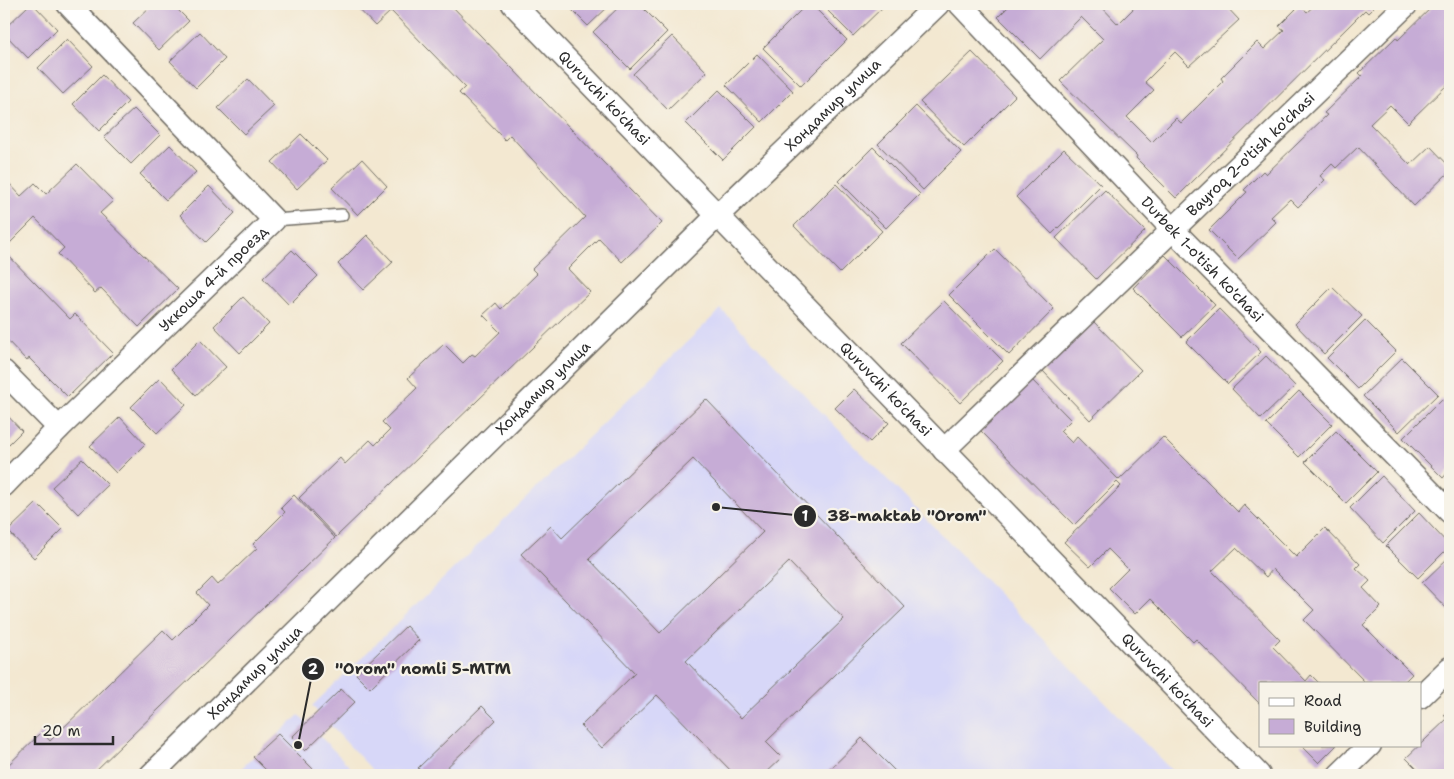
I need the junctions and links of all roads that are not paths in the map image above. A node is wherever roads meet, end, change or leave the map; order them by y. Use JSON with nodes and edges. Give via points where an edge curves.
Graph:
{"nodes":[{"id":1,"x":68,"y":4,"type":"edge"},
{"id":2,"x":513,"y":4,"type":"edge"},
{"id":3,"x":938,"y":4,"type":"edge"},
{"id":4,"x":960,"y":4,"type":"edge"},
{"id":5,"x":1407,"y":4,"type":"edge"},
{"id":6,"x":342,"y":215,"type":"dead end"},
{"id":7,"x":717,"y":216,"type":"junction"},
{"id":8,"x":274,"y":220,"type":"junction"},
{"id":9,"x":1172,"y":230,"type":"junction"},
{"id":10,"x":4,"y":372,"type":"edge"},
{"id":11,"x":59,"y":428,"type":"junction"},
{"id":12,"x":944,"y":450,"type":"junction"},
{"id":13,"x":4,"y":485,"type":"edge"},
{"id":14,"x":1450,"y":512,"type":"edge"},
{"id":15,"x":1450,"y":668,"type":"edge"},
{"id":16,"x":1422,"y":695,"type":"edge"},
{"id":17,"x":1369,"y":746,"type":"edge"},
{"id":18,"x":151,"y":775,"type":"edge"},
{"id":19,"x":1259,"y":775,"type":"edge"},
{"id":20,"x":1339,"y":775,"type":"edge"}],
"edges":[{"from":1,"to":8,"type":"street","name":"Уккоша 4-й проезд"},
{"from":2,"to":7,"type":"street","name":"Quruvchi ko'chasi"},
{"from":3,"to":7,"type":"street","name":"Хондамир улица"},
{"from":4,"to":9,"type":"street","name":"Durbek 1-o'tish ko'chasi"},
{"from":5,"to":9,"type":"street","name":"Bayroq 2-o'tish ko'chasi"},
{"from":6,"to":8,"type":"lane"},
{"from":7,"to":12,"type":"street","name":"Quruvchi ko'chasi"},
{"from":7,"to":18,"type":"street","name":"Хондамир улица"},
{"from":8,"to":11,"type":"street","name":"Уккоша 4-й проезд"},
{"from":9,"to":12,"type":"street","name":"Bayroq 2-o'tish ko'chasi"},
{"from":9,"to":14,"type":"street","name":"Durbek 1-o'tish ko'chasi"},
{"from":10,"to":11,"type":"street"},
{"from":11,"to":13,"type":"street","name":"Уккоша 4-й проезд"},
{"from":12,"to":19,"type":"street","name":"Quruvchi ko'chasi"},
{"from":15,"to":16,"type":"street"},
{"from":17,"to":20,"type":"street"}]}
